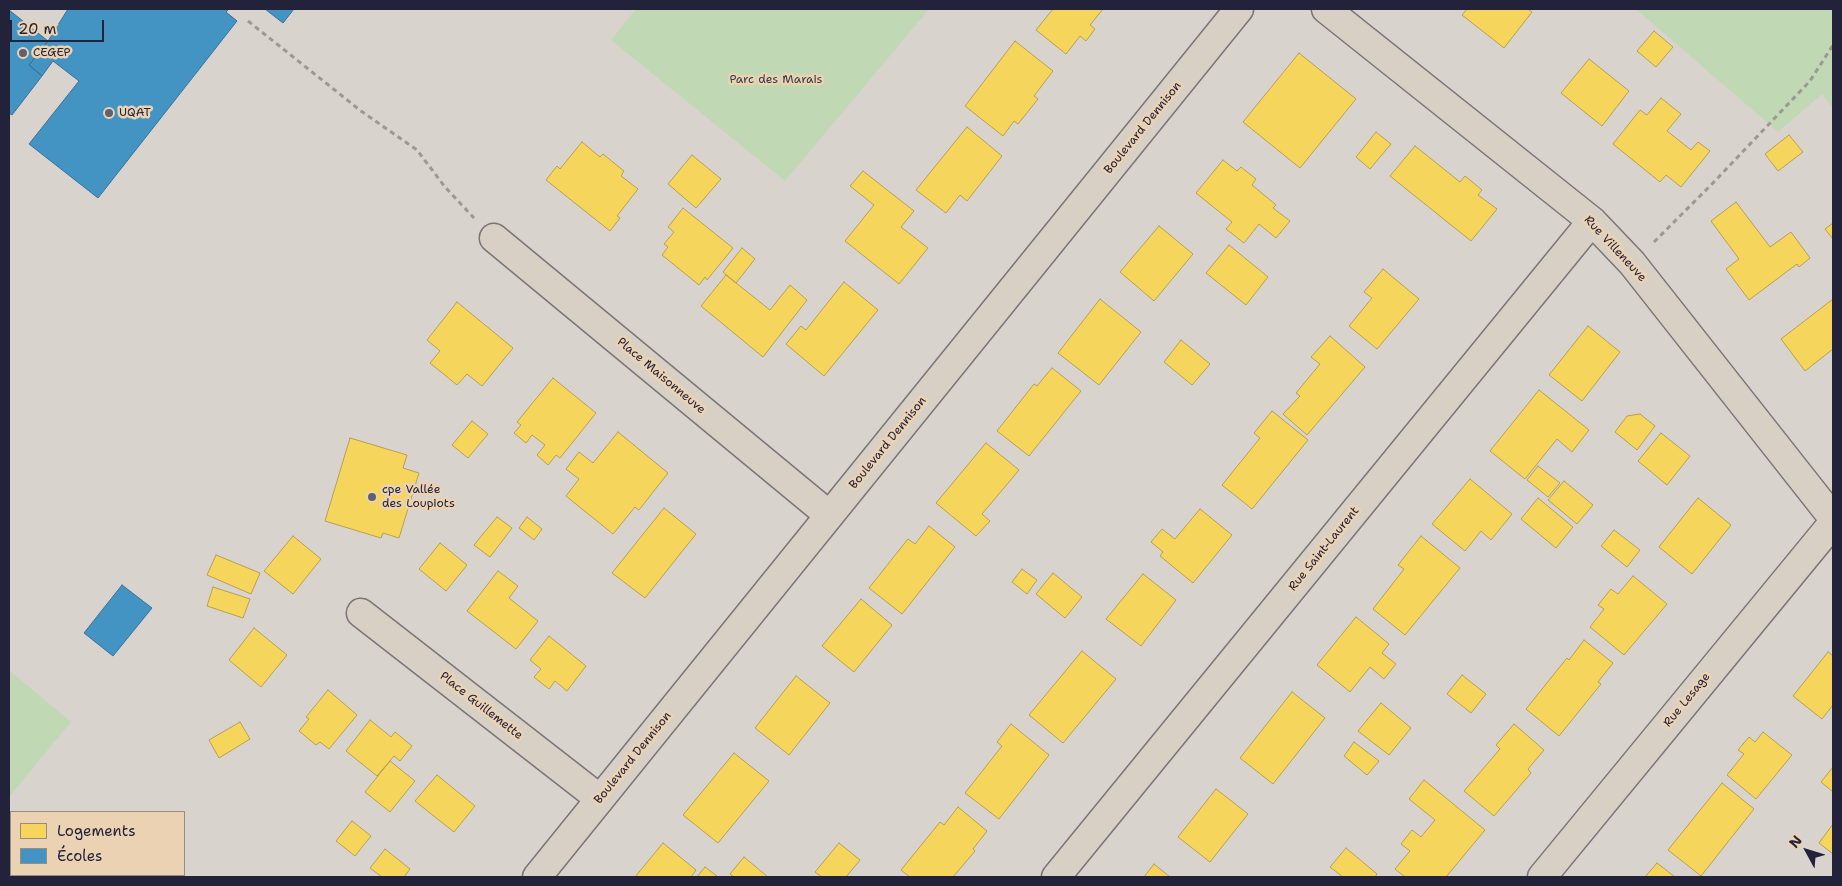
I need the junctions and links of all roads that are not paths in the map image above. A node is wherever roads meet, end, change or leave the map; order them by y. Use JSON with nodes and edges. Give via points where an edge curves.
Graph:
{"nodes":[{"id":1,"x":1239,"y":9,"type":"edge"},
{"id":2,"x":1326,"y":9,"type":"edge"},
{"id":3,"x":1592,"y":221,"type":"junction"},
{"id":4,"x":494,"y":238,"type":"road end"},
{"id":5,"x":829,"y":515,"type":"junction"},
{"id":6,"x":1833,"y":518,"type":"edge"},
{"id":7,"x":1833,"y":523,"type":"edge"},
{"id":8,"x":361,"y":613,"type":"dead end"},
{"id":9,"x":600,"y":799,"type":"junction"},
{"id":10,"x":537,"y":877,"type":"edge"},
{"id":11,"x":1056,"y":877,"type":"edge"},
{"id":12,"x":1542,"y":877,"type":"edge"}],
"edges":[{"from":1,"to":5,"type":"street","name":"Boulevard Dennison"},
{"from":2,"to":3,"type":"street","name":"Rue Villeneuve"},
{"from":3,"to":6,"type":"street","name":"Rue Villeneuve","via":[[1632,264]]},
{"from":3,"to":11,"type":"street","name":"Rue Saint-Laurent"},
{"from":4,"to":5,"type":"street","name":"Place Maisonneuve"},
{"from":5,"to":9,"type":"street","name":"Boulevard Dennison"},
{"from":7,"to":12,"type":"street","name":"Rue Lesage"},
{"from":8,"to":9,"type":"street","name":"Place Guillemette"},
{"from":9,"to":10,"type":"street","name":"Boulevard Dennison"}]}
